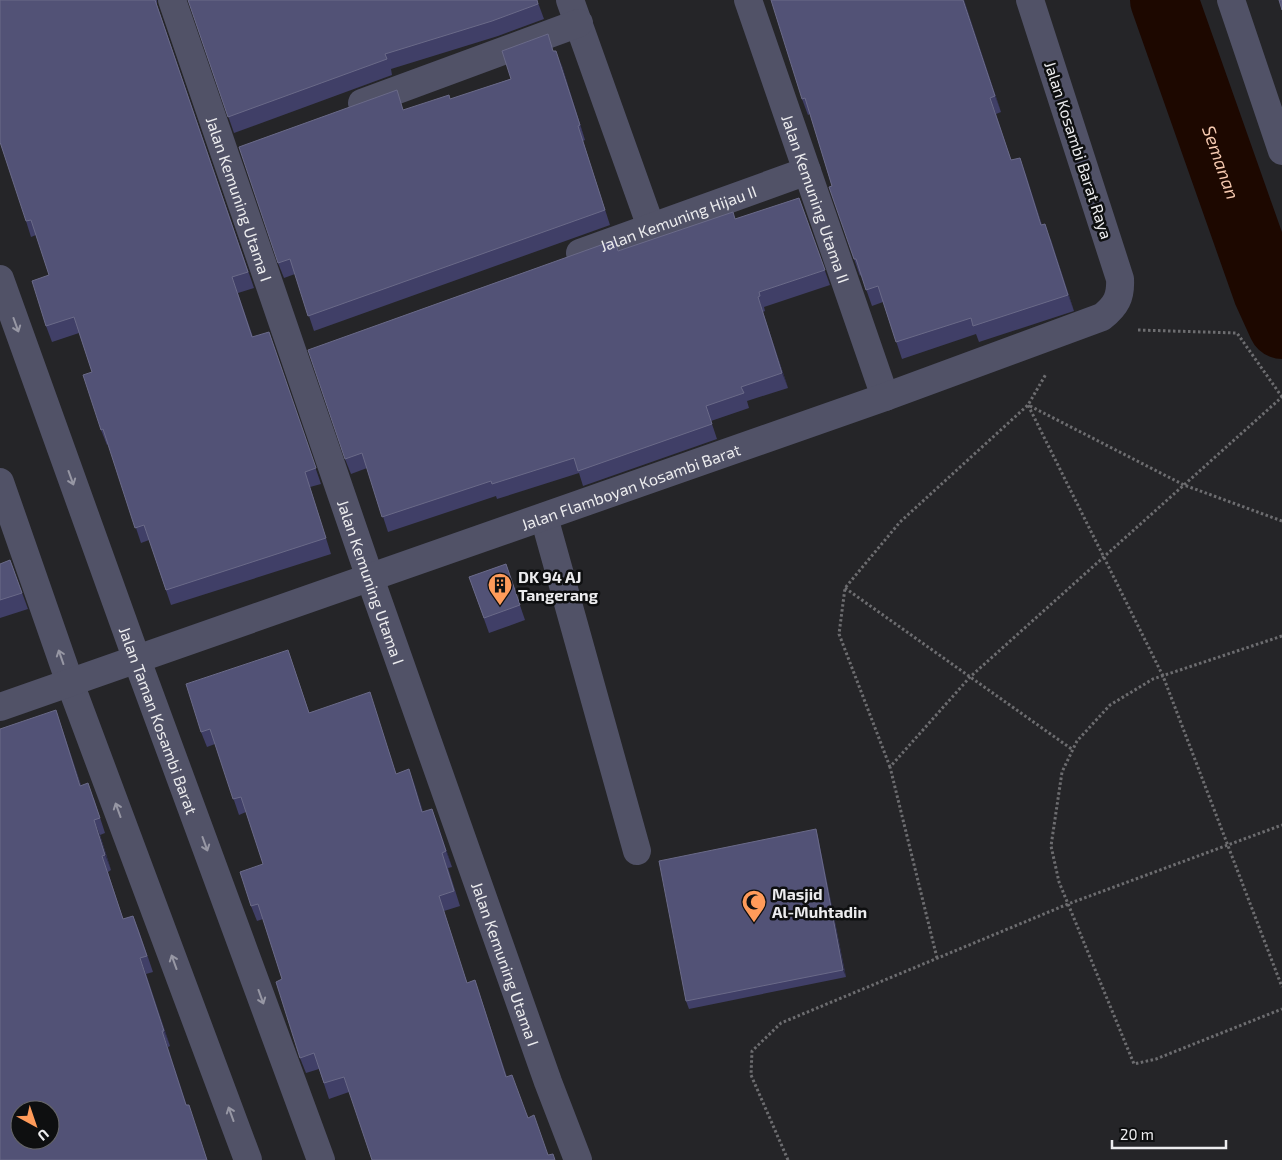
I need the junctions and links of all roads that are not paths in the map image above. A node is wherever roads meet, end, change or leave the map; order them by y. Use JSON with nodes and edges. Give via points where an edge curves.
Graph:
{"nodes":[{"id":1,"x":172,"y":0,"type":"edge"},
{"id":2,"x":748,"y":0,"type":"edge"},
{"id":3,"x":1030,"y":0,"type":"edge"},
{"id":4,"x":1231,"y":0,"type":"edge"},
{"id":5,"x":575,"y":12,"type":"edge"},
{"id":6,"x":336,"y":112,"type":"edge"},
{"id":7,"x":1282,"y":151,"type":"edge"},
{"id":8,"x":807,"y":171,"type":"junction"},
{"id":9,"x":651,"y":227,"type":"junction"},
{"id":10,"x":557,"y":261,"type":"edge"},
{"id":11,"x":0,"y":279,"type":"edge"},
{"id":12,"x":1117,"y":302,"type":"joint"},
{"id":13,"x":885,"y":397,"type":"junction"},
{"id":14,"x":0,"y":482,"type":"edge"},
{"id":15,"x":544,"y":517,"type":"junction"},
{"id":16,"x":370,"y":578,"type":"junction"},
{"id":17,"x":134,"y":661,"type":"junction"},
{"id":18,"x":74,"y":682,"type":"junction"},
{"id":19,"x":0,"y":707,"type":"edge"},
{"id":20,"x":637,"y":851,"type":"dead end"},
{"id":21,"x":248,"y":1160,"type":"edge"},
{"id":22,"x":321,"y":1160,"type":"edge"},
{"id":23,"x":578,"y":1160,"type":"edge"}],
"edges":[{"from":1,"to":16,"type":"street","name":"Jalan Kemuning Utama I","via":[[233,150],[303,352]]},
{"from":2,"to":8,"type":"street","name":"Jalan Kemuning Utama II"},
{"from":3,"to":12,"type":"street","name":"Jalan Kosambi Barat Raya","via":[[1120,279]]},
{"from":4,"to":7,"type":"street"},
{"from":5,"to":6,"type":"street"},
{"from":5,"to":9,"type":"street"},
{"from":8,"to":9,"type":"street","name":"Jalan Kemuning Hijau II"},
{"from":8,"to":13,"type":"street","name":"Jalan Kemuning Utama II"},
{"from":9,"to":10,"type":"street","name":"Jalan Kemuning Hijau II"},
{"from":11,"to":17,"type":"street","name":"Jalan Taman Kosambi Barat","one_way":true},
{"from":12,"to":13,"type":"street","name":"Jalan Flamboyan Kosambi Barat","via":[[1102,317]]},
{"from":13,"to":15,"type":"street","name":"Jalan Flamboyan Kosambi Barat"},
{"from":18,"to":14,"type":"street","one_way":true},
{"from":15,"to":16,"type":"street","name":"Jalan Flamboyan Kosambi Barat"},
{"from":15,"to":20,"type":"street"},
{"from":16,"to":17,"type":"street","name":"Jalan Flamboyan Kosambi Barat"},
{"from":16,"to":23,"type":"street","name":"Jalan Kemuning Utama I"},
{"from":17,"to":18,"type":"street","name":"Jalan Flamboyan Kosambi Barat"},
{"from":17,"to":22,"type":"street","name":"Jalan Taman Kosambi Barat","one_way":true},
{"from":18,"to":19,"type":"street","name":"Jalan Flamboyan Kosambi Barat"},
{"from":21,"to":18,"type":"street","one_way":true}]}
